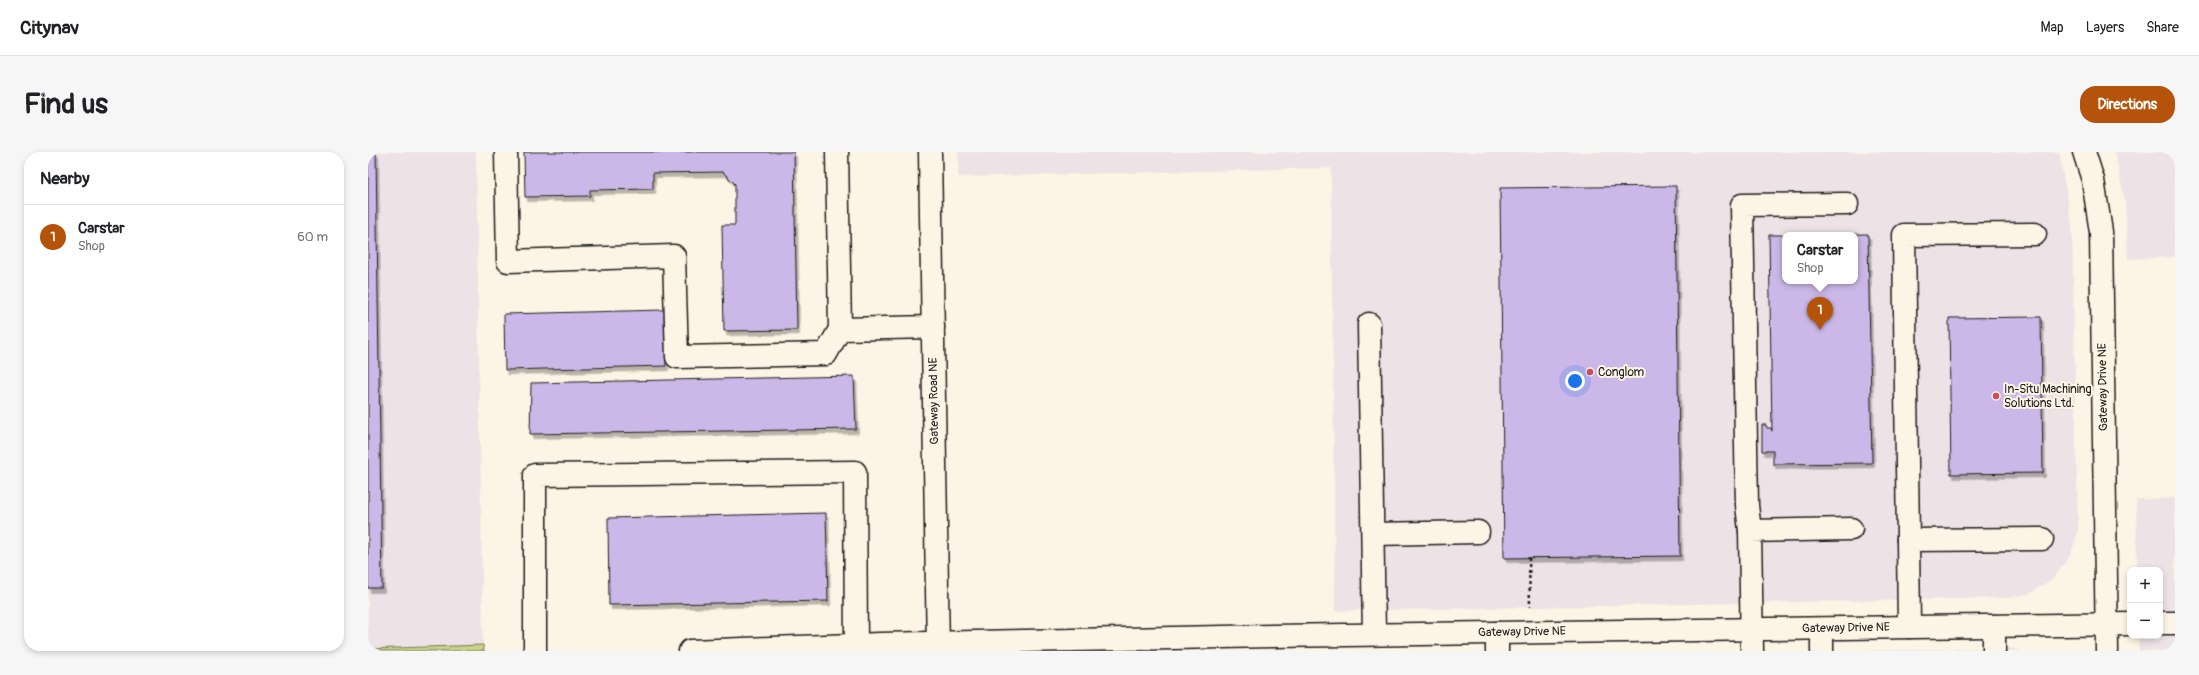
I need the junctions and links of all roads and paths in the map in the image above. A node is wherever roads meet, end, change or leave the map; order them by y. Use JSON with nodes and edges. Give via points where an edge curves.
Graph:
{"nodes":[{"id":1,"x":506,"y":152,"type":"edge"},
{"id":2,"x":837,"y":152,"type":"edge"},
{"id":3,"x":930,"y":152,"type":"edge"},
{"id":4,"x":2084,"y":152,"type":"edge"},
{"id":5,"x":1847,"y":204,"type":"dead end"},
{"id":6,"x":2035,"y":234,"type":"dead end"},
{"id":7,"x":1369,"y":324,"type":"dead end"},
{"id":8,"x":933,"y":327,"type":"junction"},
{"id":9,"x":840,"y":329,"type":"junction"},
{"id":10,"x":1851,"y":530,"type":"dead end"},
{"id":11,"x":1750,"y":531,"type":"junction"},
{"id":12,"x":1478,"y":532,"type":"dead end"},
{"id":13,"x":1373,"y":534,"type":"junction"},
{"id":14,"x":2042,"y":539,"type":"dead end"},
{"id":15,"x":1908,"y":540,"type":"junction"},
{"id":16,"x":1529,"y":558,"type":"dead end"},
{"id":17,"x":2163,"y":623,"type":"edge"},
{"id":18,"x":2175,"y":623,"type":"edge"},
{"id":19,"x":2127,"y":624,"type":"edge"},
{"id":20,"x":2106,"y":625,"type":"junction"},
{"id":21,"x":1994,"y":626,"type":"junction"},
{"id":22,"x":1909,"y":627,"type":"junction"},
{"id":23,"x":1822,"y":629,"type":"junction"},
{"id":24,"x":1752,"y":630,"type":"junction"},
{"id":25,"x":1531,"y":632,"type":"junction"},
{"id":26,"x":1374,"y":634,"type":"junction"},
{"id":27,"x":1497,"y":642,"type":"edge"},
{"id":28,"x":856,"y":645,"type":"junction"},
{"id":29,"x":1087,"y":646,"type":"edge"},
{"id":30,"x":938,"y":647,"type":"edge"},
{"id":31,"x":535,"y":651,"type":"edge"},
{"id":32,"x":690,"y":651,"type":"edge"},
{"id":33,"x":1752,"y":651,"type":"edge"},
{"id":34,"x":1822,"y":651,"type":"edge"},
{"id":35,"x":1994,"y":651,"type":"edge"},
{"id":36,"x":2107,"y":651,"type":"edge"}],
"edges":[{"from":1,"to":9,"type":"street","via":[[508,261],[674,256],[677,357],[826,354]]},
{"from":2,"to":9,"type":"street"},
{"from":3,"to":8,"type":"street","name":"Gateway Road NE"},
{"from":4,"to":20,"type":"street","name":"Gateway Drive NE","via":[[2093,180],[2101,232]]},
{"from":5,"to":11,"type":"street","via":[[1742,205],[1747,505]]},
{"from":6,"to":15,"type":"street","via":[[1904,235]]},
{"from":7,"to":13,"type":"street"},
{"from":8,"to":9,"type":"street"},
{"from":8,"to":30,"type":"street","name":"Gateway Road NE"},
{"from":10,"to":11,"type":"street"},
{"from":11,"to":24,"type":"street"},
{"from":12,"to":13,"type":"street"},
{"from":13,"to":26,"type":"street"},
{"from":14,"to":15,"type":"street"},
{"from":15,"to":22,"type":"street"},
{"from":16,"to":25,"type":"path"},
{"from":17,"to":18,"type":"street"},
{"from":19,"to":20,"type":"street"},
{"from":20,"to":21,"type":"street","name":"Gateway Drive NE"},
{"from":20,"to":36,"type":"street","name":"Gateway Drive NE"},
{"from":21,"to":22,"type":"street","name":"Gateway Drive NE"},
{"from":21,"to":35,"type":"street"},
{"from":22,"to":23,"type":"street","name":"Gateway Drive NE"},
{"from":23,"to":24,"type":"street","name":"Gateway Drive NE"},
{"from":23,"to":34,"type":"street"},
{"from":24,"to":25,"type":"street","name":"Gateway Drive NE"},
{"from":24,"to":33,"type":"street"},
{"from":25,"to":27,"type":"street","name":"Gateway Drive NE"},
{"from":26,"to":27,"type":"street","name":"Gateway Drive NE"},
{"from":26,"to":29,"type":"street","name":"Gateway Drive NE"},
{"from":28,"to":30,"type":"street","name":"Gateway Drive NE"},
{"from":28,"to":31,"type":"street","via":[[855,472],[535,475]]},
{"from":28,"to":32,"type":"street","name":"Gateway Drive NE"},
{"from":29,"to":30,"type":"street","name":"Gateway Drive NE"}]}
